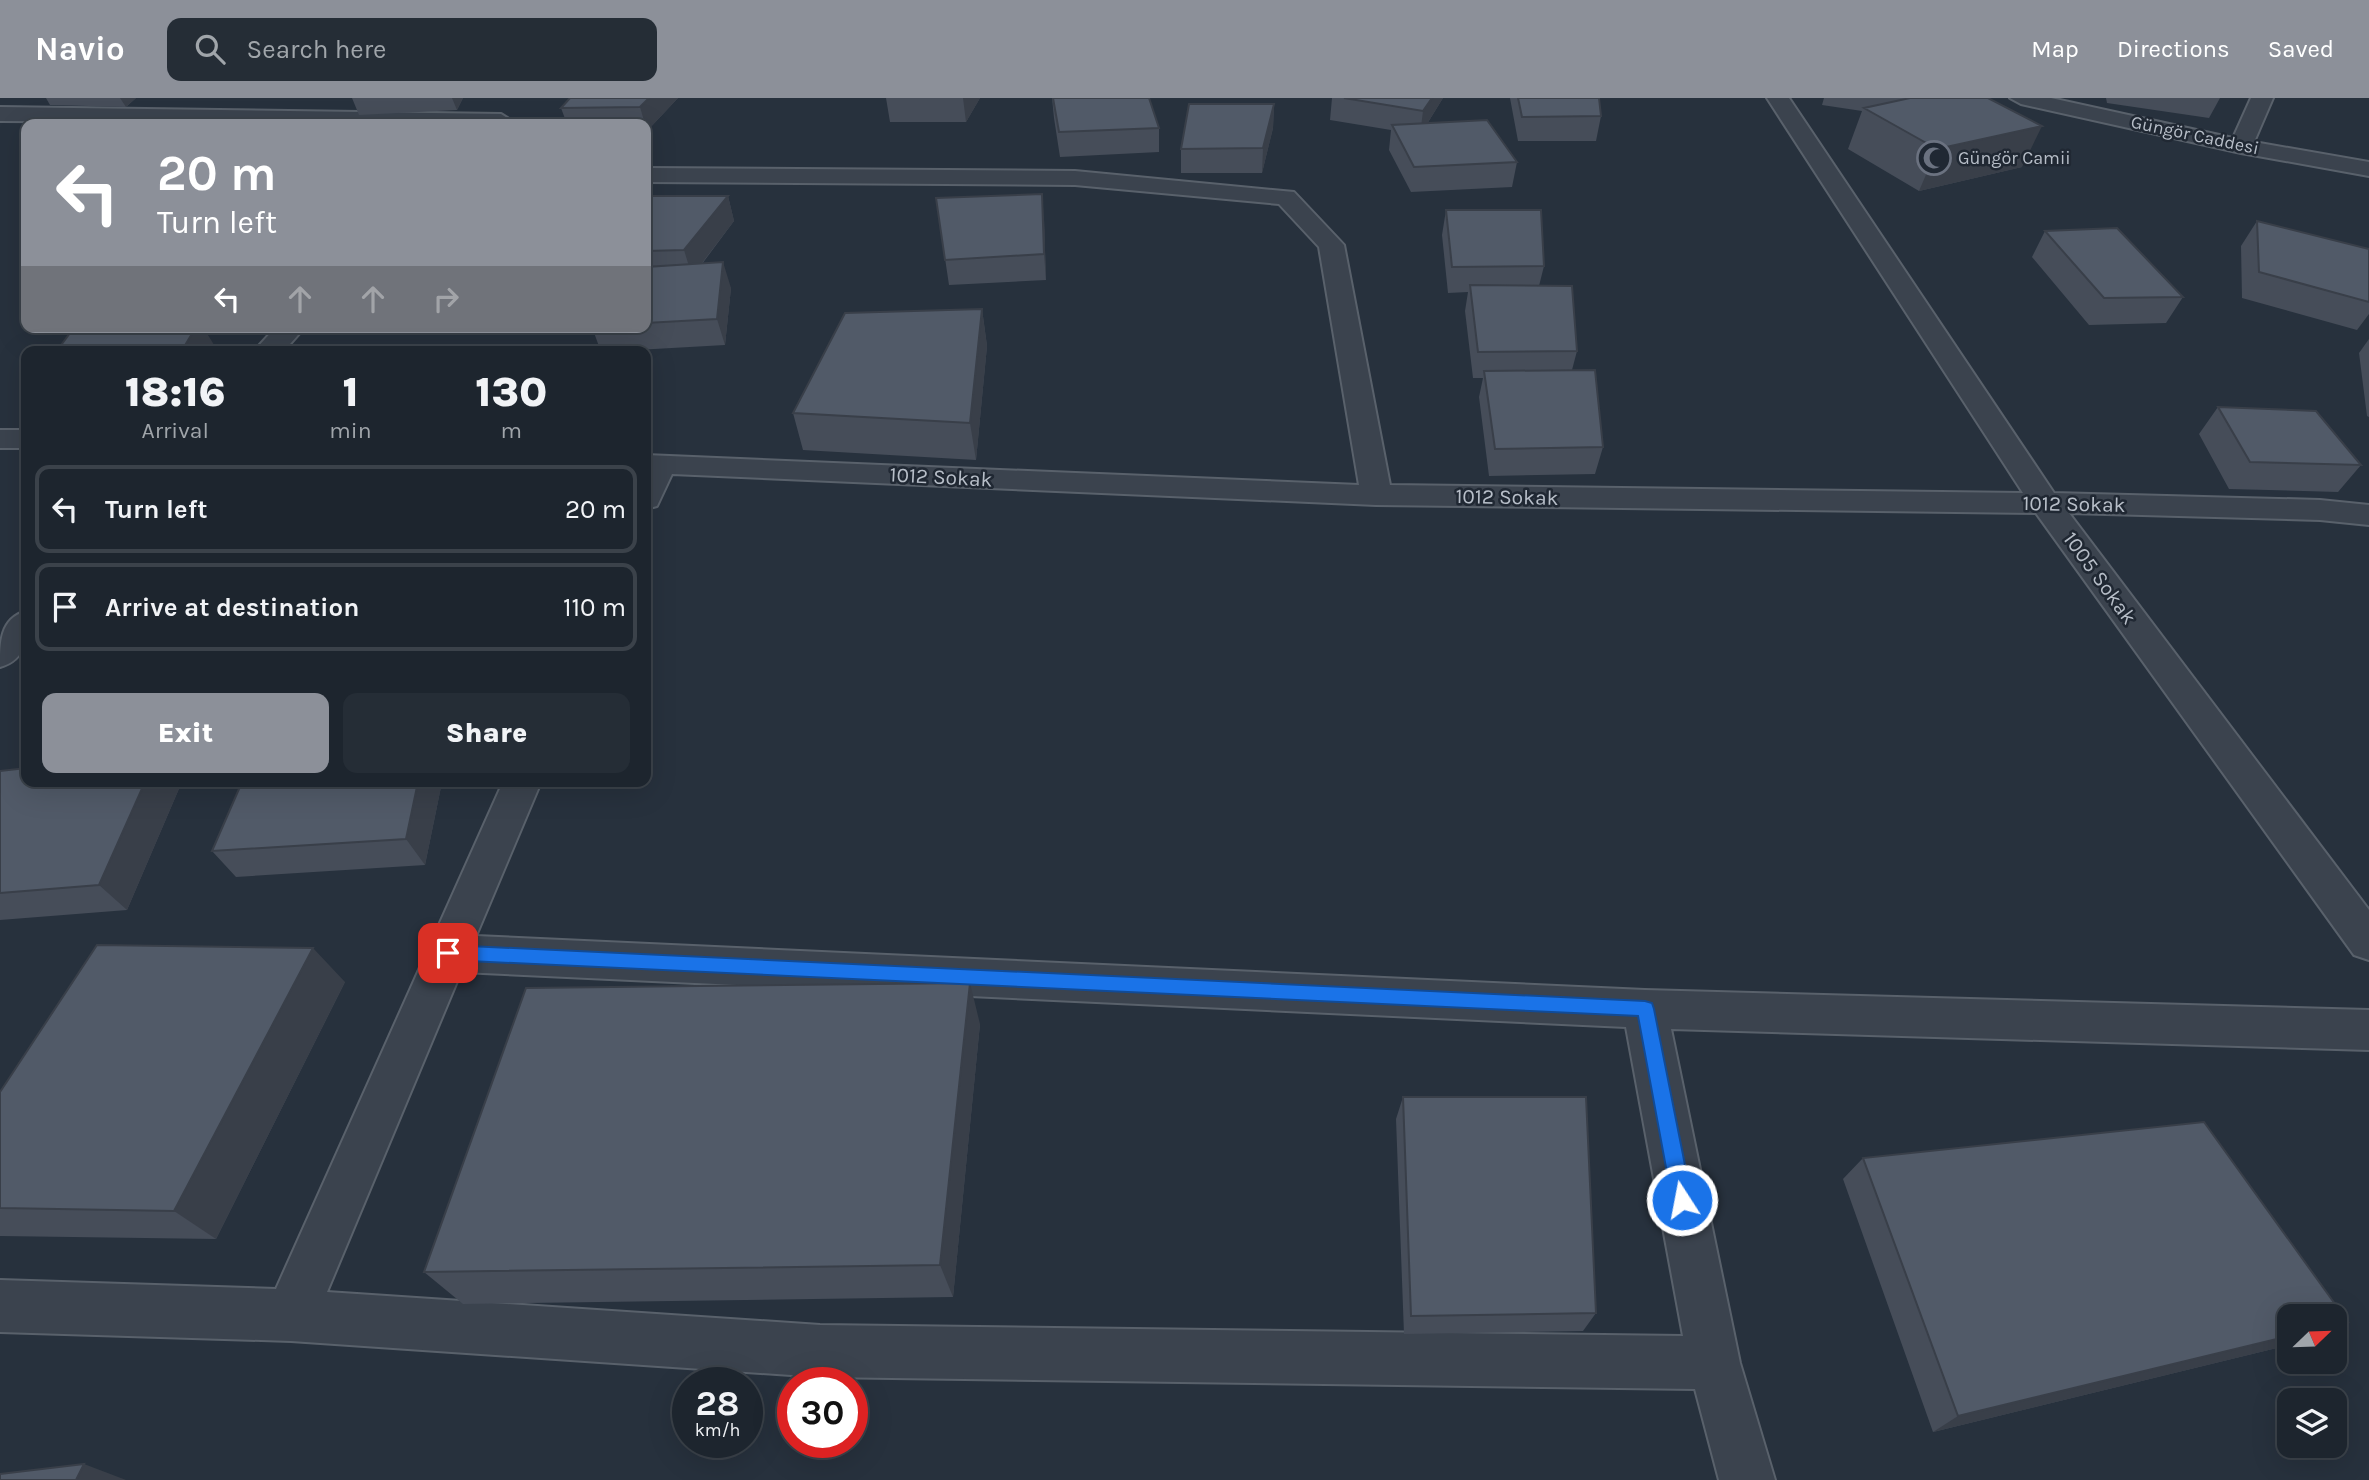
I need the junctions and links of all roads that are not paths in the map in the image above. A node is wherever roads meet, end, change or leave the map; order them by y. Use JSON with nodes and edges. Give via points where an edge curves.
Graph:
{"nodes":[{"id":1,"x":1778,"y":98,"type":"edge"},
{"id":2,"x":2021,"y":98,"type":"edge"},
{"id":3,"x":2262,"y":98,"type":"edge"},
{"id":4,"x":0,"y":114,"type":"edge"},
{"id":5,"x":506,"y":117,"type":"edge"},
{"id":6,"x":2241,"y":146,"type":"junction"},
{"id":7,"x":2369,"y":169,"type":"edge"},
{"id":8,"x":651,"y":175,"type":"edge"},
{"id":9,"x":286,"y":333,"type":"edge"},
{"id":10,"x":273,"y":346,"type":"edge"},
{"id":11,"x":0,"y":439,"type":"edge"},
{"id":12,"x":21,"y":439,"type":"edge"},
{"id":13,"x":653,"y":464,"type":"edge"},
{"id":14,"x":1376,"y":495,"type":"junction"},
{"id":15,"x":2045,"y":503,"type":"junction"},
{"id":16,"x":2369,"y":515,"type":"edge"},
{"id":17,"x":21,"y":629,"type":"edge"},
{"id":18,"x":0,"y":655,"type":"edge"},
{"id":19,"x":520,"y":787,"type":"edge"},
{"id":20,"x":2369,"y":942,"type":"edge"},
{"id":21,"x":448,"y":953,"type":"junction"},
{"id":22,"x":1645,"y":1009,"type":"junction"},
{"id":23,"x":2369,"y":1030,"type":"edge"},
{"id":24,"x":0,"y":1306,"type":"edge"},
{"id":25,"x":291,"y":1315,"type":"junction"},
{"id":26,"x":1714,"y":1363,"type":"junction"},
{"id":27,"x":1747,"y":1480,"type":"edge"}],
"edges":[{"from":1,"to":15,"type":"street","name":"1005 Sokak"},
{"from":2,"to":6,"type":"street","name":"Güngör Caddesi"},
{"from":3,"to":6,"type":"street"},
{"from":4,"to":5,"type":"street"},
{"from":6,"to":7,"type":"street","name":"Güngör Caddesi"},
{"from":8,"to":14,"type":"street","via":[[1075,178],[1286,197],[1331,245]]},
{"from":9,"to":10,"type":"street"},
{"from":11,"to":12,"type":"street"},
{"from":13,"to":14,"type":"street","name":"1012 Sokak"},
{"from":14,"to":15,"type":"street","name":"1012 Sokak"},
{"from":15,"to":16,"type":"street","name":"1012 Sokak","via":[[2320,509]]},
{"from":15,"to":20,"type":"street","name":"1005 Sokak"},
{"from":17,"to":18,"type":"street"},
{"from":19,"to":21,"type":"street"},
{"from":21,"to":22,"type":"street"},
{"from":21,"to":25,"type":"street"},
{"from":22,"to":23,"type":"street"},
{"from":22,"to":26,"type":"street"},
{"from":24,"to":25,"type":"street"},
{"from":25,"to":26,"type":"street","via":[[820,1350]]},
{"from":26,"to":27,"type":"street"}]}
